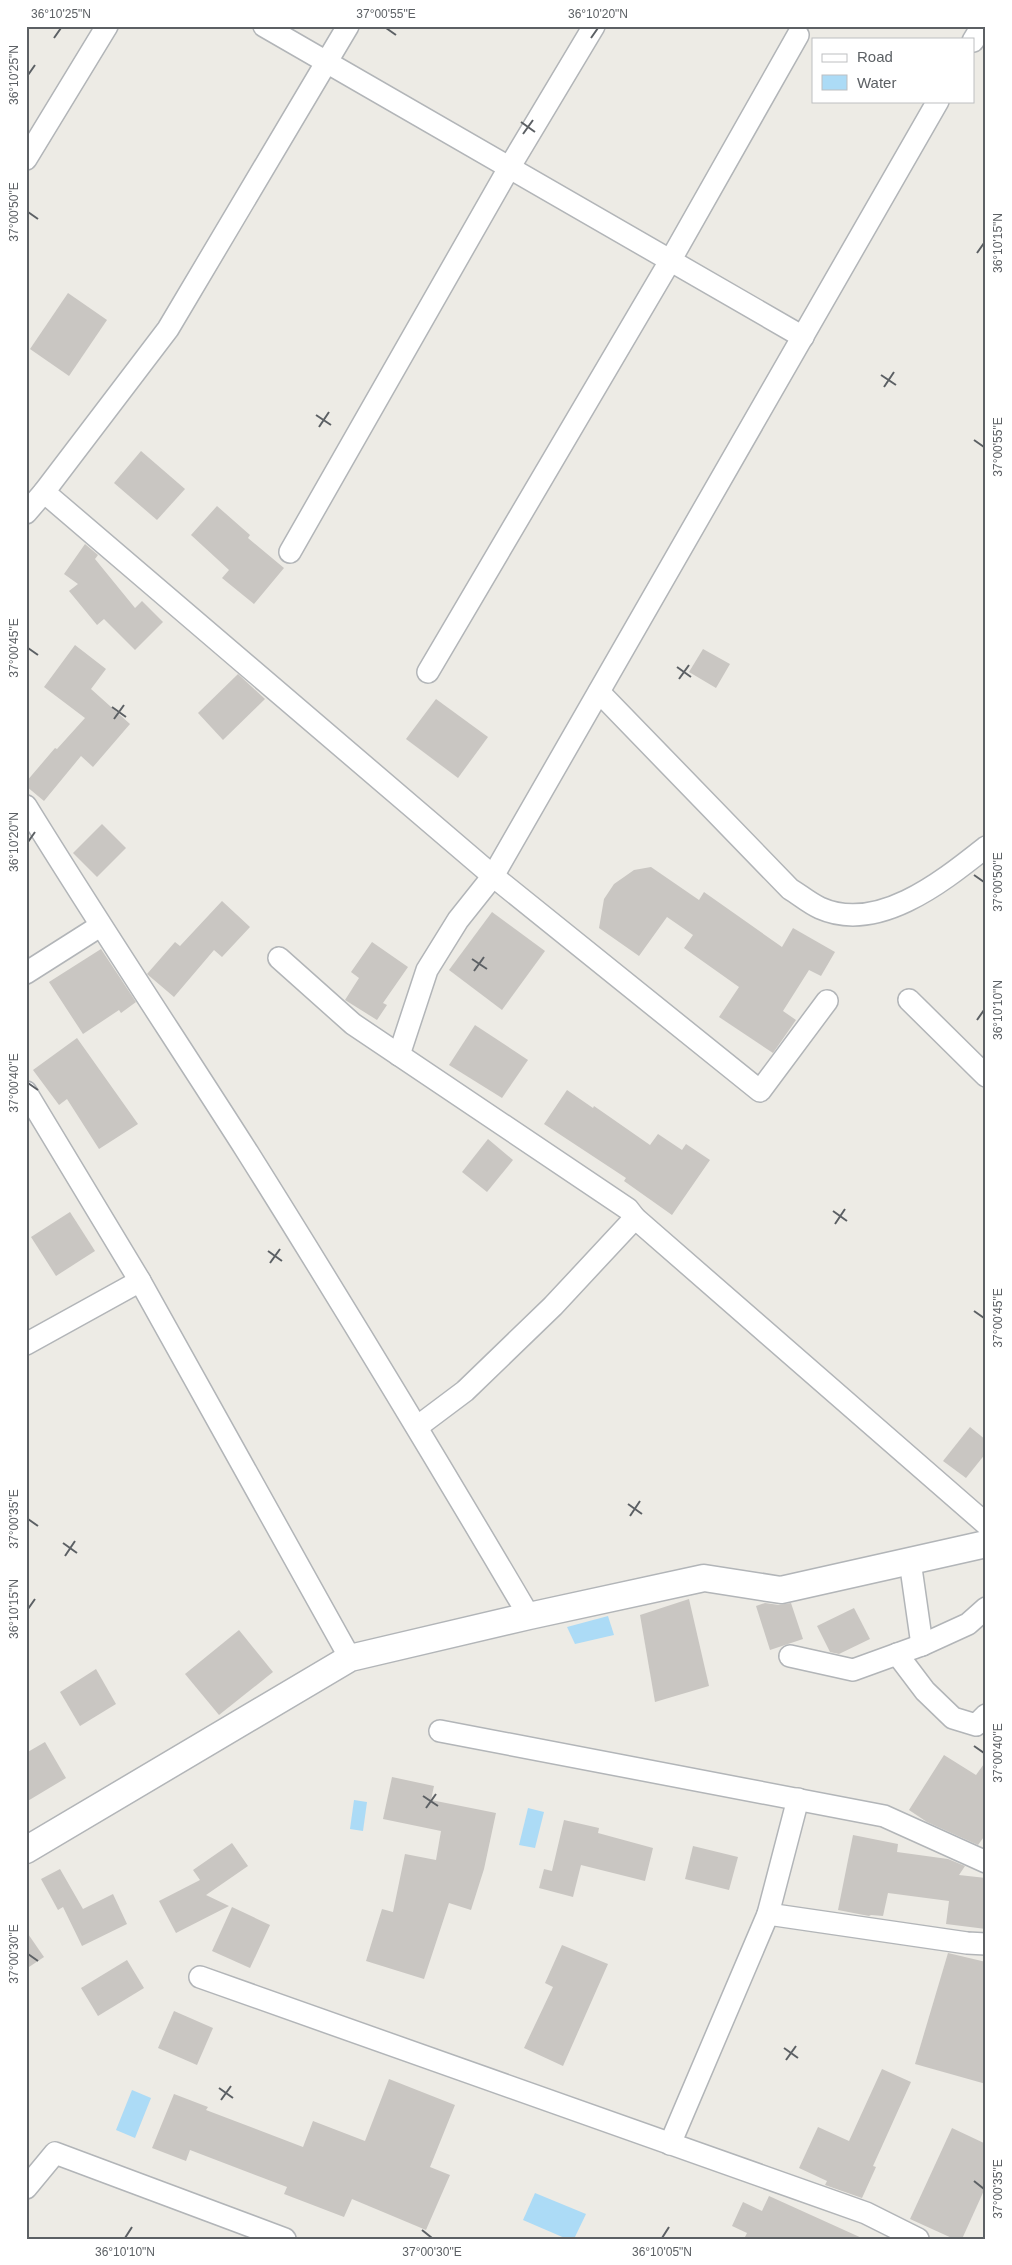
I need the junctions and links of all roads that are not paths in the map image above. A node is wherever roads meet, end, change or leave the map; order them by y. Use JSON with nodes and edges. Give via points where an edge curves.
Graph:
{"nodes":[{"id":1,"x":107,"y":26,"type":"edge"},
{"id":2,"x":264,"y":26,"type":"edge"},
{"id":3,"x":348,"y":26,"type":"edge"},
{"id":4,"x":594,"y":26,"type":"edge"},
{"id":5,"x":982,"y":26,"type":"edge"},
{"id":6,"x":798,"y":35,"type":"dead end"},
{"id":7,"x":974,"y":39,"type":"edge"},
{"id":8,"x":327,"y":63,"type":"junction"},
{"id":9,"x":937,"y":102,"type":"edge"},
{"id":10,"x":26,"y":159,"type":"edge"},
{"id":11,"x":510,"y":168,"type":"junction"},
{"id":12,"x":670,"y":260,"type":"junction"},
{"id":13,"x":803,"y":337,"type":"junction"},
{"id":14,"x":44,"y":492,"type":"junction"},
{"id":15,"x":26,"y":513,"type":"edge"},
{"id":16,"x":290,"y":552,"type":"dead end"},
{"id":17,"x":428,"y":672,"type":"dead end"},
{"id":18,"x":599,"y":692,"type":"junction"},
{"id":19,"x":26,"y":806,"type":"edge"},
{"id":20,"x":985,"y":846,"type":"edge"},
{"id":21,"x":493,"y":876,"type":"junction"},
{"id":22,"x":100,"y":926,"type":"junction"},
{"id":23,"x":279,"y":958,"type":"dead end"},
{"id":24,"x":26,"y":973,"type":"edge"},
{"id":25,"x":909,"y":1000,"type":"dead end"},
{"id":26,"x":827,"y":1001,"type":"dead end"},
{"id":27,"x":399,"y":1055,"type":"junction"},
{"id":28,"x":986,"y":1076,"type":"edge"},
{"id":29,"x":26,"y":1092,"type":"edge"},
{"id":30,"x":635,"y":1218,"type":"junction"},
{"id":31,"x":140,"y":1281,"type":"junction"},
{"id":32,"x":26,"y":1344,"type":"edge"},
{"id":33,"x":417,"y":1427,"type":"junction"},
{"id":34,"x":986,"y":1524,"type":"edge"},
{"id":35,"x":986,"y":1544,"type":"edge"},
{"id":36,"x":910,"y":1561,"type":"junction"},
{"id":37,"x":986,"y":1608,"type":"edge"},
{"id":38,"x":529,"y":1616,"type":"junction"},
{"id":39,"x":922,"y":1645,"type":"junction"},
{"id":40,"x":897,"y":1654,"type":"junction"},
{"id":41,"x":790,"y":1656,"type":"dead end"},
{"id":42,"x":350,"y":1658,"type":"junction"},
{"id":43,"x":986,"y":1716,"type":"edge"},
{"id":44,"x":440,"y":1731,"type":"dead end"},
{"id":45,"x":798,"y":1799,"type":"junction"},
{"id":46,"x":26,"y":1850,"type":"edge"},
{"id":47,"x":986,"y":1862,"type":"edge"},
{"id":48,"x":768,"y":1914,"type":"junction"},
{"id":49,"x":986,"y":1944,"type":"edge"},
{"id":50,"x":200,"y":1977,"type":"dead end"},
{"id":51,"x":670,"y":2144,"type":"junction"},
{"id":52,"x":26,"y":2188,"type":"edge"},
{"id":53,"x":285,"y":2239,"type":"edge"},
{"id":54,"x":918,"y":2239,"type":"edge"}],
"edges":[{"from":1,"to":10,"type":"street"},
{"from":2,"to":8,"type":"street"},
{"from":3,"to":8,"type":"street"},
{"from":4,"to":11,"type":"street"},
{"from":5,"to":7,"type":"street"},
{"from":6,"to":12,"type":"street"},
{"from":8,"to":11,"type":"street"},
{"from":8,"to":14,"type":"street","via":[[168,329]]},
{"from":9,"to":13,"type":"street"},
{"from":11,"to":12,"type":"street"},
{"from":11,"to":16,"type":"street"},
{"from":12,"to":13,"type":"street"},
{"from":12,"to":17,"type":"street"},
{"from":13,"to":18,"type":"street"},
{"from":14,"to":15,"type":"street"},
{"from":14,"to":21,"type":"street"},
{"from":18,"to":20,"type":"street","via":[[790,889],[820,908],[866,913],[910,900],[955,873]]},
{"from":18,"to":21,"type":"street"},
{"from":19,"to":22,"type":"street"},
{"from":21,"to":26,"type":"street","via":[[760,1091]]},
{"from":21,"to":27,"type":"street","via":[[458,920],[427,970]]},
{"from":22,"to":24,"type":"street"},
{"from":22,"to":33,"type":"street","via":[[247,1153]]},
{"from":23,"to":27,"type":"street","via":[[353,1024]]},
{"from":25,"to":28,"type":"street"},
{"from":27,"to":30,"type":"street","via":[[628,1209]]},
{"from":29,"to":31,"type":"street"},
{"from":30,"to":33,"type":"street","via":[[553,1306],[466,1391]]},
{"from":30,"to":34,"type":"street"},
{"from":31,"to":32,"type":"street"},
{"from":31,"to":42,"type":"street"},
{"from":33,"to":38,"type":"street"},
{"from":35,"to":36,"type":"street"},
{"from":36,"to":38,"type":"street","via":[[781,1590],[704,1578]]},
{"from":36,"to":39,"type":"street"},
{"from":37,"to":39,"type":"street","via":[[968,1624]]},
{"from":38,"to":42,"type":"street"},
{"from":39,"to":40,"type":"street"},
{"from":40,"to":41,"type":"street","via":[[853,1670]]},
{"from":40,"to":43,"type":"street","via":[[925,1692],[953,1718],[976,1725]]},
{"from":42,"to":46,"type":"street"},
{"from":44,"to":45,"type":"street"},
{"from":45,"to":47,"type":"street","via":[[884,1816]]},
{"from":45,"to":48,"type":"street"},
{"from":48,"to":49,"type":"street"},
{"from":48,"to":51,"type":"street"},
{"from":50,"to":51,"type":"street"},
{"from":51,"to":54,"type":"street","via":[[866,2213]]},
{"from":52,"to":53,"type":"street","via":[[55,2153]]}]}
